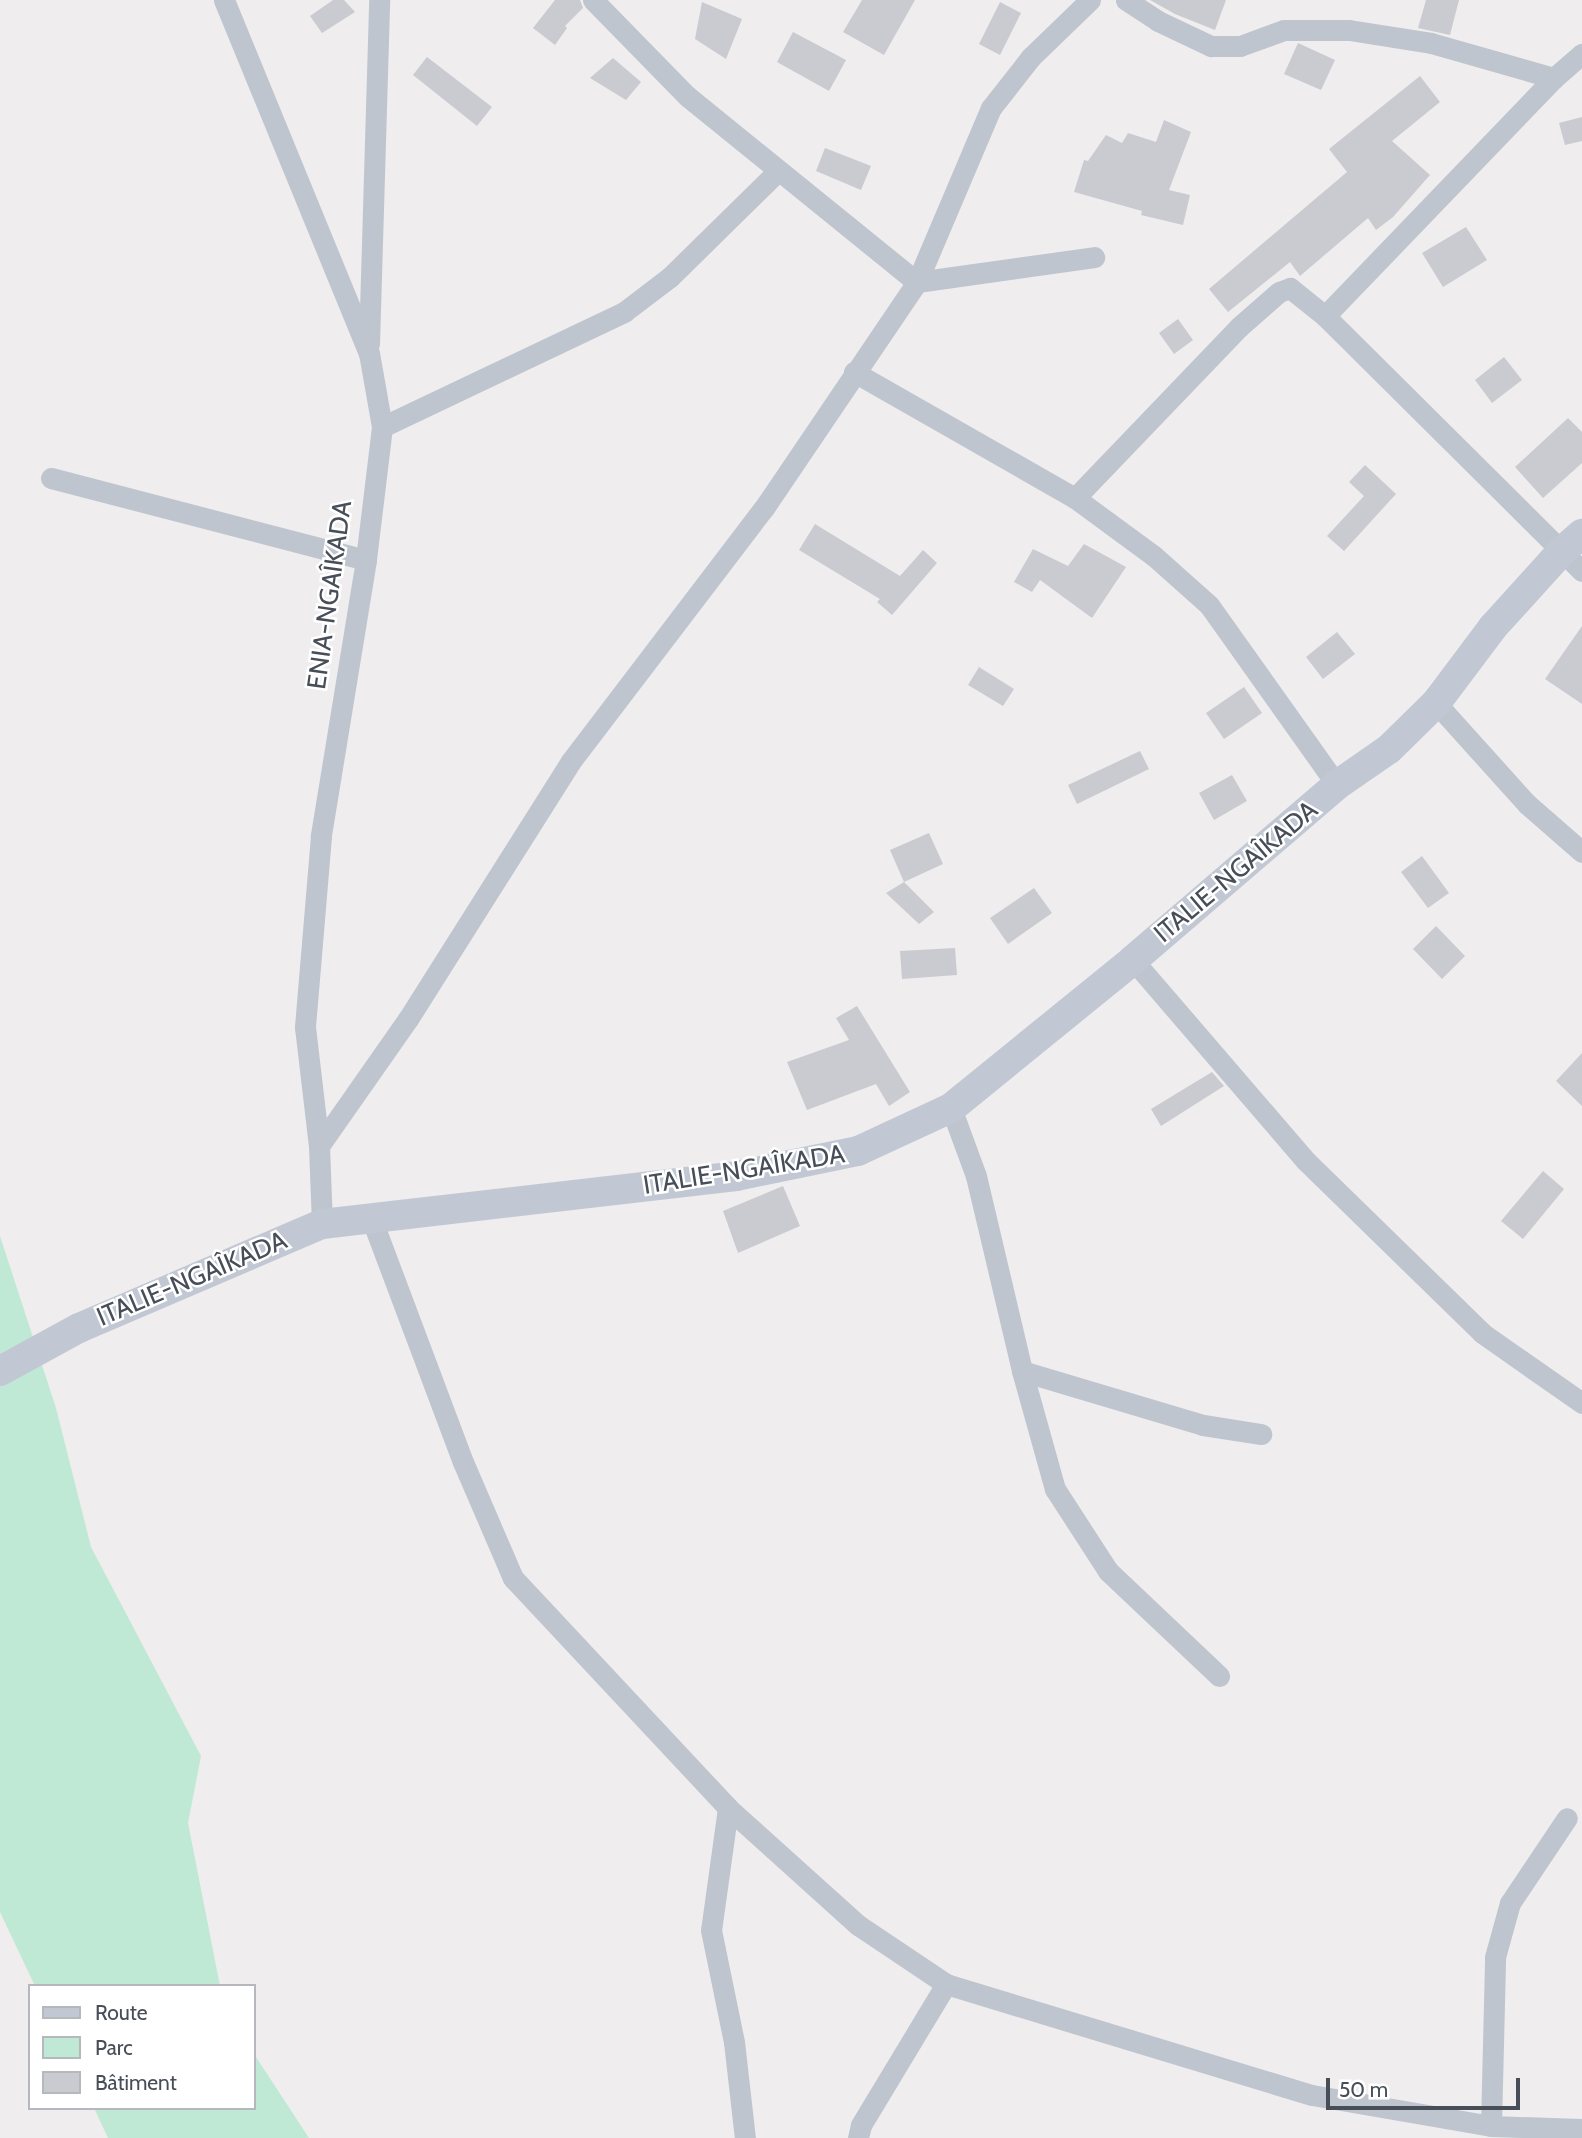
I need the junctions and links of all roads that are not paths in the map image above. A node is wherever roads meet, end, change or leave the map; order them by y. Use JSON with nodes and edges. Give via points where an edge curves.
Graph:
{"nodes":[{"id":1,"x":224,"y":0,"type":"edge"},
{"id":2,"x":379,"y":0,"type":"edge"},
{"id":3,"x":593,"y":0,"type":"edge"},
{"id":4,"x":1090,"y":0,"type":"edge"},
{"id":5,"x":1126,"y":0,"type":"edge"},
{"id":6,"x":1582,"y":54,"type":"edge"},
{"id":7,"x":1554,"y":78,"type":"junction"},
{"id":8,"x":778,"y":171,"type":"junction"},
{"id":9,"x":1094,"y":257,"type":"dead end"},
{"id":10,"x":916,"y":282,"type":"junction"},
{"id":11,"x":1325,"y":316,"type":"junction"},
{"id":12,"x":369,"y":353,"type":"junction"},
{"id":13,"x":854,"y":372,"type":"junction"},
{"id":14,"x":382,"y":427,"type":"junction"},
{"id":15,"x":51,"y":478,"type":"dead end"},
{"id":16,"x":1075,"y":498,"type":"junction"},
{"id":17,"x":1575,"y":552,"type":"edge"},
{"id":18,"x":366,"y":560,"type":"junction"},
{"id":19,"x":1436,"y":703,"type":"junction"},
{"id":20,"x":1338,"y":785,"type":"junction"},
{"id":21,"x":1582,"y":852,"type":"edge"},
{"id":22,"x":1133,"y":960,"type":"junction"},
{"id":23,"x":951,"y":1108,"type":"junction"},
{"id":24,"x":319,"y":1146,"type":"junction"},
{"id":25,"x":372,"y":1220,"type":"junction"},
{"id":26,"x":322,"y":1224,"type":"junction"},
{"id":27,"x":0,"y":1371,"type":"edge"},
{"id":28,"x":1022,"y":1371,"type":"junction"},
{"id":29,"x":1582,"y":1403,"type":"edge"},
{"id":30,"x":1261,"y":1434,"type":"dead end"},
{"id":31,"x":1219,"y":1676,"type":"dead end"},
{"id":32,"x":728,"y":1808,"type":"junction"},
{"id":33,"x":1567,"y":1818,"type":"dead end"},
{"id":34,"x":946,"y":1984,"type":"junction"},
{"id":35,"x":1490,"y":2126,"type":"junction"},
{"id":36,"x":1582,"y":2129,"type":"edge"},
{"id":37,"x":745,"y":2138,"type":"edge"},
{"id":38,"x":858,"y":2138,"type":"edge"}],
"edges":[{"from":1,"to":12,"type":"street","name":"ENIA-NGAÎKADA"},
{"from":2,"to":12,"type":"street"},
{"from":3,"to":8,"type":"street","via":[[687,96]]},
{"from":4,"to":10,"type":"street","via":[[1031,57],[990,108]]},
{"from":5,"to":7,"type":"street","via":[[1211,46],[1240,46],[1284,30],[1349,30],[1431,43]]},
{"from":6,"to":7,"type":"street"},
{"from":7,"to":11,"type":"street"},
{"from":8,"to":10,"type":"street"},
{"from":8,"to":14,"type":"street","via":[[670,277],[624,312]]},
{"from":9,"to":10,"type":"street"},
{"from":10,"to":13,"type":"street"},
{"from":11,"to":16,"type":"street","via":[[1290,288],[1279,292],[1239,327]]},
{"from":11,"to":17,"type":"street"},
{"from":12,"to":14,"type":"street","name":"ENIA-NGAÎKADA"},
{"from":13,"to":16,"type":"street"},
{"from":13,"to":24,"type":"street","via":[[764,508],[570,761],[408,1019]]},
{"from":14,"to":18,"type":"street","name":"ENIA-NGAÎKADA"},
{"from":15,"to":18,"type":"street"},
{"from":16,"to":20,"type":"street","via":[[1154,556],[1209,605]]},
{"from":17,"to":19,"type":"street","name":"ITALIE-NGAÎKADA","via":[[1493,627]]},
{"from":18,"to":24,"type":"street","name":"ENIA-NGAÎKADA","via":[[321,836],[306,1013]]},
{"from":19,"to":20,"type":"street","name":"ITALIE-NGAÎKADA","via":[[1389,749]]},
{"from":19,"to":21,"type":"street","via":[[1527,804]]},
{"from":20,"to":22,"type":"street","name":"ITALIE-NGAÎKADA"},
{"from":22,"to":23,"type":"street","name":"ITALIE-NGAÎKADA"},
{"from":22,"to":29,"type":"street","via":[[1306,1161],[1482,1333]]},
{"from":23,"to":25,"type":"street","name":"ITALIE-NGAÎKADA","via":[[858,1151],[736,1176]]},
{"from":23,"to":28,"type":"street","via":[[976,1176]]},
{"from":24,"to":26,"type":"street","name":"ENIA-NGAÎKADA"},
{"from":25,"to":26,"type":"street","name":"ITALIE-NGAÎKADA"},
{"from":25,"to":32,"type":"street","via":[[463,1462],[513,1577]]},
{"from":26,"to":27,"type":"street","name":"ITALIE-NGAÎKADA","via":[[79,1328]]},
{"from":28,"to":30,"type":"street","via":[[1203,1425]]},
{"from":28,"to":31,"type":"street","via":[[1055,1489],[1108,1571]]},
{"from":32,"to":34,"type":"street","via":[[858,1925]]},
{"from":32,"to":37,"type":"street","via":[[711,1930],[734,2042]]},
{"from":33,"to":35,"type":"street","via":[[1510,1903],[1495,1957]]},
{"from":34,"to":35,"type":"street","via":[[1311,2095]]},
{"from":34,"to":38,"type":"street","via":[[861,2125]]},
{"from":35,"to":36,"type":"street"}]}
